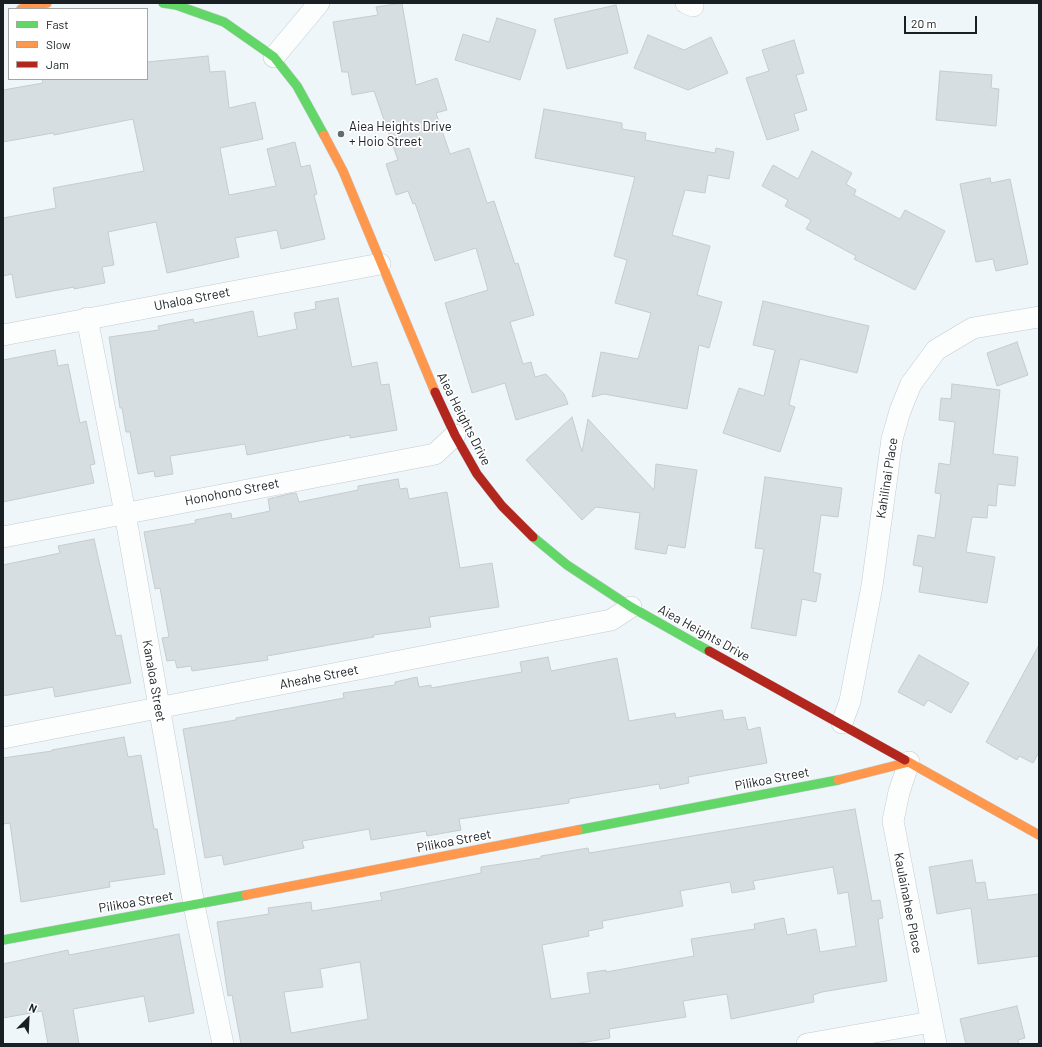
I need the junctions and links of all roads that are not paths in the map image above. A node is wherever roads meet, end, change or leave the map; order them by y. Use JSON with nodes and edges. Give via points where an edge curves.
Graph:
{"nodes":[{"id":1,"x":47,"y":3,"type":"edge"},
{"id":2,"x":163,"y":3,"type":"edge"},
{"id":3,"x":319,"y":3,"type":"edge"},
{"id":4,"x":25,"y":8,"type":"edge"},
{"id":5,"x":274,"y":57,"type":"junction"},
{"id":6,"x":380,"y":264,"type":"junction"},
{"id":7,"x":1039,"y":316,"type":"edge"},
{"id":8,"x":86,"y":318,"type":"junction"},
{"id":9,"x":3,"y":335,"type":"edge"},
{"id":10,"x":455,"y":435,"type":"junction"},
{"id":11,"x":125,"y":513,"type":"junction"},
{"id":12,"x":3,"y":537,"type":"edge"},
{"id":13,"x":631,"y":607,"type":"junction"},
{"id":14,"x":159,"y":708,"type":"junction"},
{"id":15,"x":842,"y":724,"type":"junction"},
{"id":16,"x":3,"y":738,"type":"edge"},
{"id":17,"x":909,"y":762,"type":"junction"},
{"id":18,"x":1039,"y":835,"type":"edge"},
{"id":19,"x":194,"y":905,"type":"junction"},
{"id":20,"x":3,"y":940,"type":"edge"},
{"id":21,"x":931,"y":1022,"type":"junction"},
{"id":22,"x":223,"y":1044,"type":"edge"},
{"id":23,"x":807,"y":1044,"type":"edge"},
{"id":24,"x":936,"y":1044,"type":"edge"}],
"edges":[{"from":1,"to":4,"type":"street"},
{"from":2,"to":5,"type":"street","name":"Aiea Heights Drive","via":[[224,22]]},
{"from":3,"to":5,"type":"street"},
{"from":5,"to":6,"type":"street","name":"Aiea Heights Drive","via":[[297,86],[339,164]]},
{"from":6,"to":8,"type":"street","name":"Uhaloa Street"},
{"from":6,"to":10,"type":"street","name":"Aiea Heights Drive"},
{"from":7,"to":15,"type":"street","name":"Kahilinai Place","via":[[973,328],[936,350],[911,384],[892,439],[872,586],[850,701]]},
{"from":8,"to":9,"type":"street","name":"Uhaloa Street"},
{"from":8,"to":11,"type":"street","name":"Kanaloa Street"},
{"from":10,"to":11,"type":"street","name":"Honohono Street","via":[[435,454]]},
{"from":10,"to":13,"type":"street","name":"Aiea Heights Drive","via":[[477,474],[502,506],[534,538],[567,565]]},
{"from":11,"to":12,"type":"street","name":"Honohono Street"},
{"from":11,"to":14,"type":"street","name":"Kanaloa Street"},
{"from":13,"to":14,"type":"street","name":"Aheahe Street","via":[[611,620]]},
{"from":13,"to":15,"type":"street","name":"Aiea Heights Drive"},
{"from":14,"to":16,"type":"street","name":"Aheahe Street"},
{"from":14,"to":19,"type":"street","name":"Kanaloa Street"},
{"from":15,"to":17,"type":"street","name":"Aiea Heights Drive"},
{"from":17,"to":18,"type":"street","name":"Aiea Heights Drive"},
{"from":17,"to":19,"type":"street","name":"Pilikoa Street","via":[[827,782]]},
{"from":17,"to":21,"type":"street","name":"Kaulainahee Place","via":[[893,821]]},
{"from":19,"to":20,"type":"street","name":"Pilikoa Street"},
{"from":19,"to":22,"type":"street","name":"Kanaloa Street"},
{"from":21,"to":23,"type":"street"},
{"from":21,"to":24,"type":"street","name":"Kaulainahee Place"}]}
